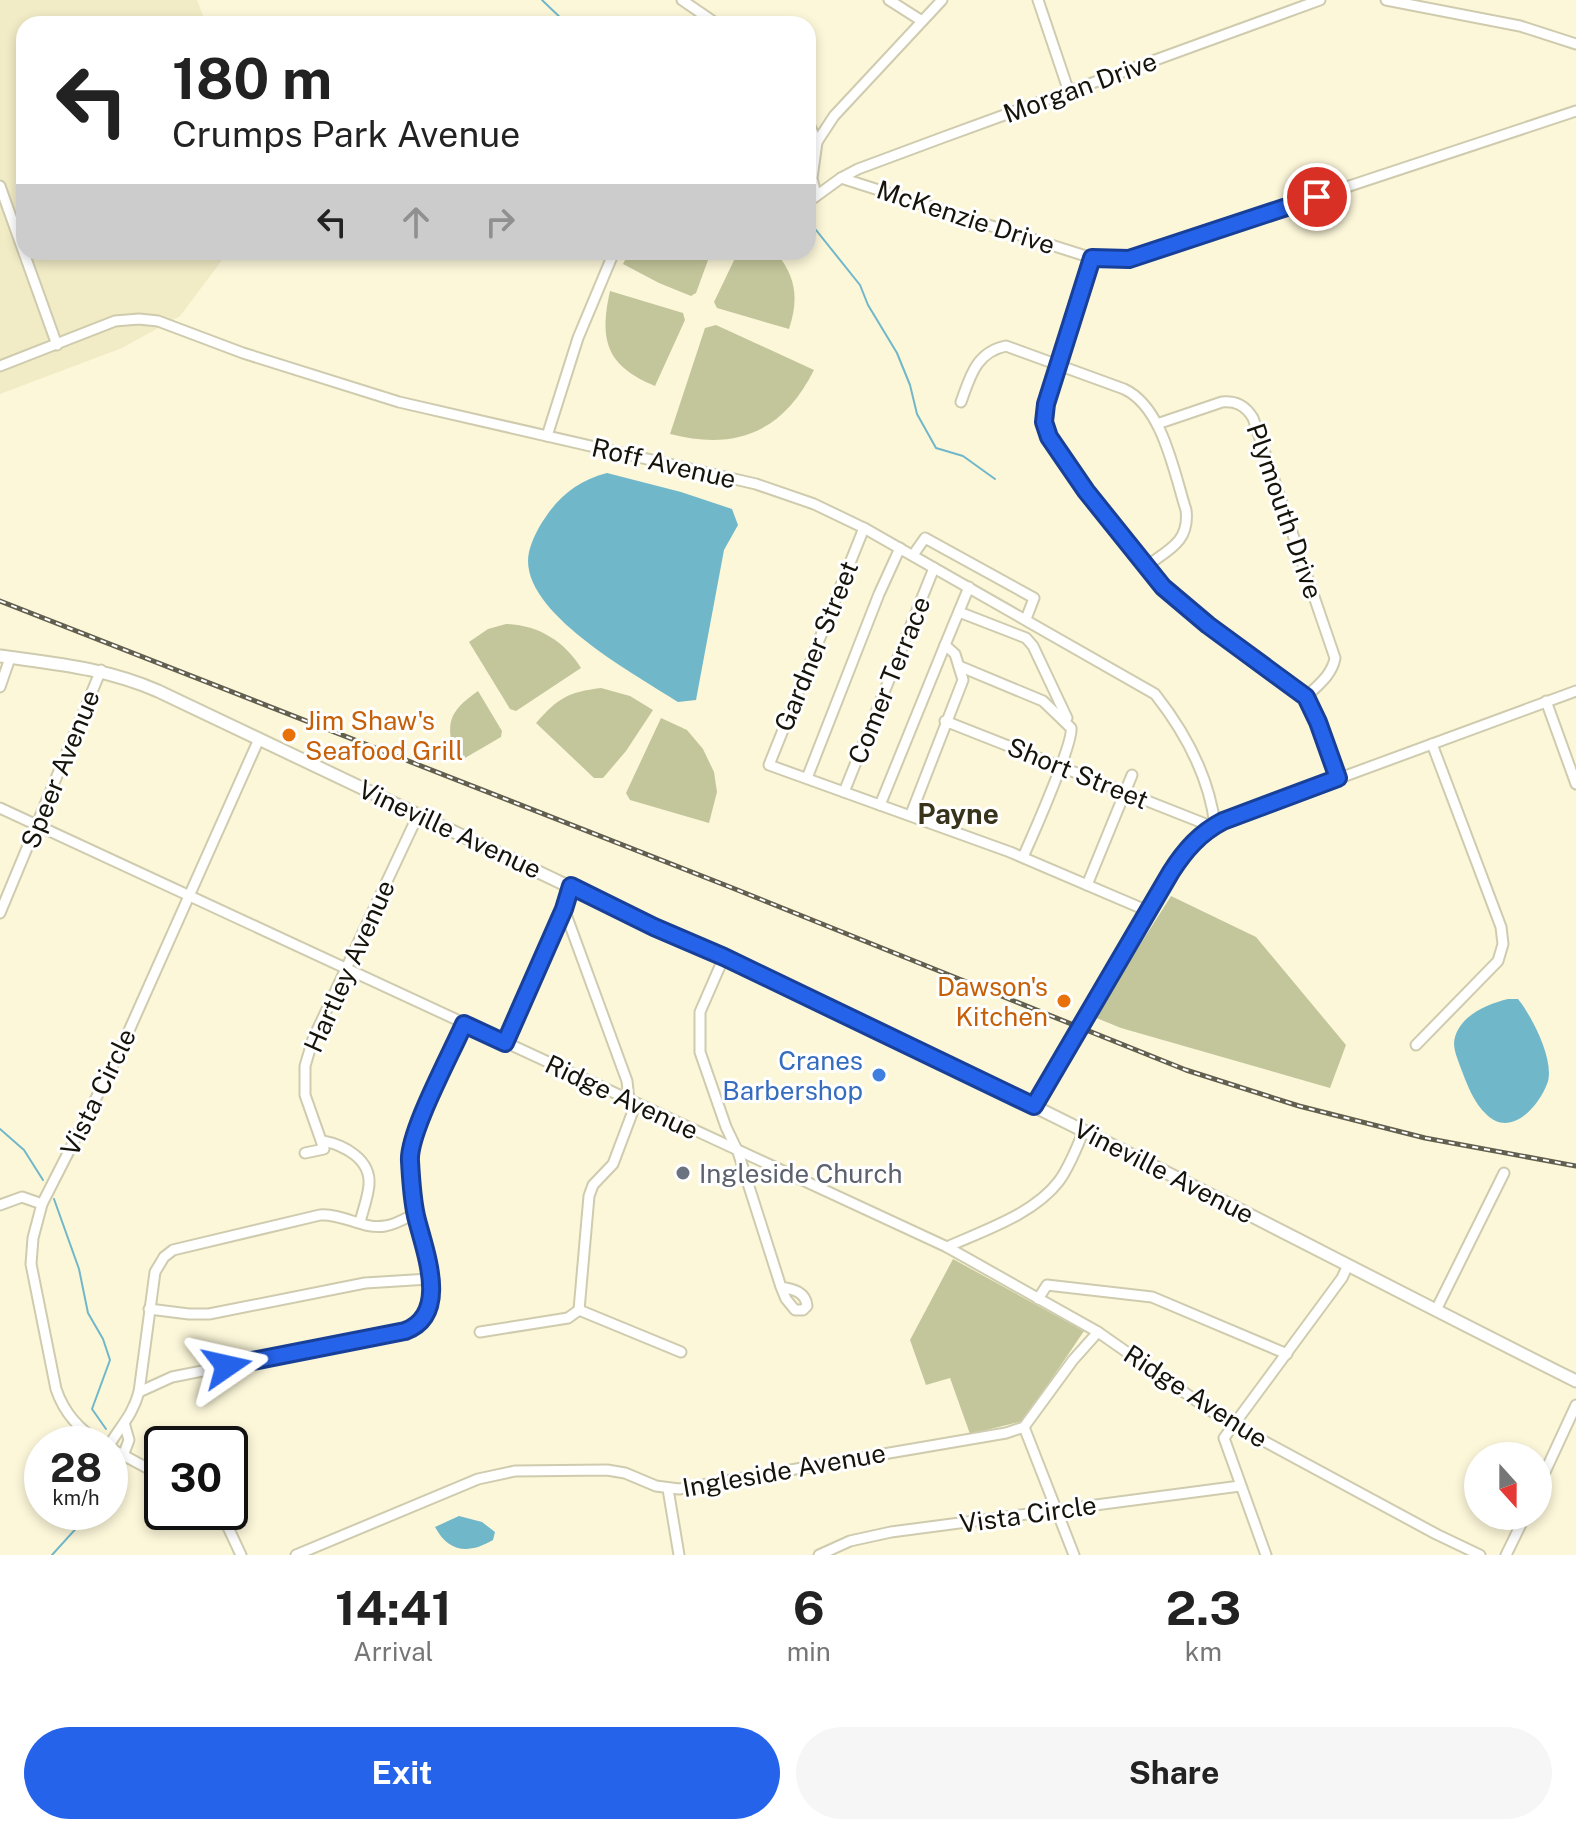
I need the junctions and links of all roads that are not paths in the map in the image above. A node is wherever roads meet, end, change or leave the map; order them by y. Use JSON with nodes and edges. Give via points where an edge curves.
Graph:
{"nodes":[{"id":1,"x":682,"y":0,"type":"edge"},
{"id":2,"x":889,"y":0,"type":"edge"},
{"id":3,"x":942,"y":0,"type":"edge"},
{"id":4,"x":1038,"y":0,"type":"edge"},
{"id":5,"x":1320,"y":0,"type":"edge"},
{"id":6,"x":1386,"y":0,"type":"edge"},
{"id":7,"x":705,"y":16,"type":"edge"},
{"id":8,"x":922,"y":21,"type":"junction"},
{"id":9,"x":1576,"y":44,"type":"edge"},
{"id":10,"x":1069,"y":92,"type":"junction"},
{"id":11,"x":1576,"y":111,"type":"edge"},
{"id":12,"x":817,"y":142,"type":"joint"},
{"id":13,"x":816,"y":149,"type":"edge"},
{"id":14,"x":841,"y":178,"type":"junction"},
{"id":15,"x":0,"y":186,"type":"edge"},
{"id":16,"x":816,"y":196,"type":"edge"},
{"id":17,"x":16,"y":231,"type":"edge"},
{"id":18,"x":1092,"y":258,"type":"junction"},
{"id":19,"x":27,"y":260,"type":"edge"},
{"id":20,"x":611,"y":260,"type":"edge"},
{"id":21,"x":57,"y":345,"type":"junction"},
{"id":22,"x":1058,"y":365,"type":"junction"},
{"id":23,"x":0,"y":366,"type":"edge"},
{"id":24,"x":961,"y":402,"type":"dead end"},
{"id":25,"x":1157,"y":424,"type":"junction"},
{"id":26,"x":547,"y":436,"type":"junction"},
{"id":27,"x":864,"y":528,"type":"junction"},
{"id":28,"x":900,"y":548,"type":"junction"},
{"id":29,"x":913,"y":555,"type":"junction"},
{"id":30,"x":1145,"y":567,"type":"junction"},
{"id":31,"x":934,"y":568,"type":"junction"},
{"id":32,"x":969,"y":587,"type":"junction"},
{"id":33,"x":959,"y":612,"type":"junction"},
{"id":34,"x":1026,"y":619,"type":"junction"},
{"id":35,"x":945,"y":645,"type":"junction"},
{"id":36,"x":5,"y":657,"type":"edge"},
{"id":37,"x":959,"y":666,"type":"junction"},
{"id":38,"x":101,"y":670,"type":"junction"},
{"id":39,"x":0,"y":687,"type":"edge"},
{"id":40,"x":1576,"y":691,"type":"edge"},
{"id":41,"x":1306,"y":697,"type":"junction"},
{"id":42,"x":1546,"y":701,"type":"junction"},
{"id":43,"x":945,"y":721,"type":"junction"},
{"id":44,"x":1071,"y":728,"type":"junction"},
{"id":45,"x":259,"y":739,"type":"junction"},
{"id":46,"x":1432,"y":744,"type":"junction"},
{"id":47,"x":1060,"y":766,"type":"junction"},
{"id":48,"x":1132,"y":775,"type":"dead end"},
{"id":49,"x":807,"y":778,"type":"junction"},
{"id":50,"x":1338,"y":778,"type":"junction"},
{"id":51,"x":1576,"y":784,"type":"edge"},
{"id":52,"x":1124,"y":790,"type":"junction"},
{"id":53,"x":844,"y":792,"type":"junction"},
{"id":54,"x":880,"y":805,"type":"junction"},
{"id":55,"x":0,"y":808,"type":"edge"},
{"id":56,"x":911,"y":814,"type":"junction"},
{"id":57,"x":418,"y":815,"type":"junction"},
{"id":58,"x":36,"y":826,"type":"junction"},
{"id":59,"x":1212,"y":827,"type":"junction"},
{"id":60,"x":1023,"y":857,"type":"junction"},
{"id":61,"x":1087,"y":885,"type":"junction"},
{"id":62,"x":571,"y":886,"type":"junction"},
{"id":63,"x":189,"y":898,"type":"junction"},
{"id":64,"x":564,"y":909,"type":"junction"},
{"id":65,"x":1148,"y":911,"type":"junction"},
{"id":66,"x":0,"y":913,"type":"edge"},
{"id":67,"x":724,"y":957,"type":"junction"},
{"id":68,"x":345,"y":968,"type":"junction"},
{"id":69,"x":464,"y":1024,"type":"junction"},
{"id":70,"x":505,"y":1043,"type":"junction"},
{"id":71,"x":1416,"y":1045,"type":"dead end"},
{"id":72,"x":633,"y":1101,"type":"junction"},
{"id":73,"x":1034,"y":1106,"type":"junction"},
{"id":74,"x":1084,"y":1130,"type":"junction"},
{"id":75,"x":323,"y":1141,"type":"junction"},
{"id":76,"x":738,"y":1152,"type":"junction"},
{"id":77,"x":305,"y":1153,"type":"dead end"},
{"id":78,"x":1504,"y":1173,"type":"dead end"},
{"id":79,"x":42,"y":1204,"type":"junction"},
{"id":80,"x":0,"y":1205,"type":"edge"},
{"id":81,"x":416,"y":1213,"type":"junction"},
{"id":82,"x":360,"y":1222,"type":"junction"},
{"id":83,"x":947,"y":1247,"type":"junction"},
{"id":84,"x":1348,"y":1265,"type":"junction"},
{"id":85,"x":429,"y":1279,"type":"junction"},
{"id":86,"x":781,"y":1287,"type":"dead end"},
{"id":87,"x":1038,"y":1299,"type":"junction"},
{"id":88,"x":149,"y":1309,"type":"junction"},
{"id":89,"x":579,"y":1310,"type":"junction"},
{"id":90,"x":1436,"y":1310,"type":"junction"},
{"id":91,"x":480,"y":1332,"type":"dead end"},
{"id":92,"x":1098,"y":1332,"type":"junction"},
{"id":93,"x":681,"y":1352,"type":"dead end"},
{"id":94,"x":1287,"y":1354,"type":"junction"},
{"id":95,"x":1576,"y":1380,"type":"edge"},
{"id":96,"x":139,"y":1392,"type":"junction"},
{"id":97,"x":1576,"y":1405,"type":"edge"},
{"id":98,"x":1235,"y":1425,"type":"junction"},
{"id":99,"x":79,"y":1426,"type":"edge"},
{"id":100,"x":125,"y":1426,"type":"edge"},
{"id":101,"x":1024,"y":1427,"type":"junction"},
{"id":102,"x":1552,"y":1457,"type":"edge"},
{"id":103,"x":1240,"y":1486,"type":"junction"},
{"id":104,"x":668,"y":1489,"type":"junction"},
{"id":105,"x":1057,"y":1510,"type":"junction"},
{"id":106,"x":229,"y":1530,"type":"edge"},
{"id":107,"x":1518,"y":1530,"type":"edge"},
{"id":108,"x":241,"y":1555,"type":"edge"},
{"id":109,"x":296,"y":1555,"type":"edge"},
{"id":110,"x":679,"y":1555,"type":"edge"},
{"id":111,"x":819,"y":1555,"type":"edge"},
{"id":112,"x":1074,"y":1555,"type":"edge"},
{"id":113,"x":1266,"y":1555,"type":"edge"},
{"id":114,"x":1480,"y":1555,"type":"edge"},
{"id":115,"x":1506,"y":1555,"type":"edge"}],
"edges":[{"from":1,"to":7,"type":"street"},
{"from":2,"to":8,"type":"street"},
{"from":3,"to":8,"type":"street"},
{"from":4,"to":10,"type":"street"},
{"from":5,"to":10,"type":"street","name":"Morgan Drive"},
{"from":6,"to":9,"type":"street","via":[[1520,26]]},
{"from":8,"to":12,"type":"street","via":[[834,116]]},
{"from":10,"to":14,"type":"street","name":"Morgan Drive"},
{"from":11,"to":18,"type":"street","name":"McKenzie Drive","via":[[1144,254]]},
{"from":12,"to":13,"type":"street"},
{"from":14,"to":16,"type":"street","name":"McKenzie Drive"},
{"from":14,"to":18,"type":"street","name":"McKenzie Drive"},
{"from":15,"to":17,"type":"street"},
{"from":18,"to":22,"type":"street"},
{"from":19,"to":21,"type":"street"},
{"from":20,"to":26,"type":"street","via":[[578,338]]},
{"from":21,"to":23,"type":"street","name":"Roff Avenue"},
{"from":21,"to":26,"type":"street","name":"Roff Avenue","via":[[115,321],[158,321],[339,385]]},
{"from":22,"to":24,"type":"street","via":[[1015,348],[991,350],[975,365]]},
{"from":22,"to":25,"type":"street","via":[[1131,392],[1150,409]]},
{"from":22,"to":30,"type":"street","via":[[1045,429]]},
{"from":25,"to":30,"type":"street","via":[[1188,524],[1184,536]]},
{"from":25,"to":41,"type":"street","name":"Plymouth Drive","via":[[1232,401],[1253,418],[1335,658],[1326,678]]},
{"from":26,"to":27,"type":"street","name":"Roff Avenue","via":[[756,484]]},
{"from":27,"to":28,"type":"street","name":"Roff Avenue"},
{"from":27,"to":49,"type":"street","name":"Gardner Street","via":[[769,765]]},
{"from":28,"to":29,"type":"street","name":"Roff Avenue"},
{"from":28,"to":49,"type":"street"},
{"from":29,"to":31,"type":"street","name":"Roff Avenue"},
{"from":29,"to":34,"type":"street","via":[[925,538],[1034,598]]},
{"from":30,"to":41,"type":"street","via":[[1176,599]]},
{"from":31,"to":32,"type":"street","name":"Roff Avenue"},
{"from":31,"to":53,"type":"street","name":"Comer Terrace"},
{"from":32,"to":33,"type":"street"},
{"from":32,"to":34,"type":"street","name":"Roff Avenue"},
{"from":33,"to":35,"type":"street"},
{"from":33,"to":44,"type":"street","via":[[1026,638]]},
{"from":34,"to":59,"type":"street","name":"Roff Avenue","via":[[1155,694],[1179,728],[1209,789]]},
{"from":35,"to":37,"type":"street"},
{"from":35,"to":54,"type":"street"},
{"from":36,"to":38,"type":"main road","name":"Vineville Avenue"},
{"from":36,"to":39,"type":"street"},
{"from":37,"to":43,"type":"street","via":[[963,680]]},
{"from":37,"to":44,"type":"street","via":[[1043,701]]},
{"from":38,"to":45,"type":"main road","name":"Vineville Avenue"},
{"from":38,"to":58,"type":"street","name":"Speer Avenue"},
{"from":40,"to":42,"type":"street"},
{"from":41,"to":50,"type":"street"},
{"from":42,"to":46,"type":"street"},
{"from":42,"to":51,"type":"street"},
{"from":43,"to":47,"type":"street","name":"Short Street"},
{"from":43,"to":56,"type":"street"},
{"from":44,"to":47,"type":"street"},
{"from":45,"to":57,"type":"main road","name":"Vineville Avenue"},
{"from":45,"to":63,"type":"street","name":"Vista Circle"},
{"from":46,"to":50,"type":"street"},
{"from":46,"to":71,"type":"street","via":[[1503,944],[1494,967]]},
{"from":47,"to":52,"type":"street","name":"Short Street"},
{"from":47,"to":60,"type":"street"},
{"from":48,"to":52,"type":"street"},
{"from":49,"to":53,"type":"street"},
{"from":50,"to":59,"type":"street"},
{"from":52,"to":59,"type":"street","name":"Short Street"},
{"from":52,"to":61,"type":"street"},
{"from":53,"to":54,"type":"street"},
{"from":54,"to":56,"type":"street"},
{"from":55,"to":58,"type":"street","name":"Ridge Avenue"},
{"from":56,"to":60,"type":"street"},
{"from":57,"to":62,"type":"main road","name":"Vineville Avenue"},
{"from":57,"to":68,"type":"street","name":"Hartley Avenue"},
{"from":58,"to":63,"type":"street","name":"Ridge Avenue"},
{"from":58,"to":66,"type":"street","name":"Speer Avenue"},
{"from":59,"to":65,"type":"street","via":[[1185,851]]},
{"from":60,"to":61,"type":"street"},
{"from":61,"to":65,"type":"street"},
{"from":62,"to":64,"type":"street"},
{"from":62,"to":67,"type":"main road","name":"Vineville Avenue"},
{"from":63,"to":68,"type":"street","name":"Ridge Avenue"},
{"from":63,"to":79,"type":"street","name":"Vista Circle","via":[[119,1053]]},
{"from":64,"to":70,"type":"street"},
{"from":64,"to":72,"type":"street"},
{"from":65,"to":73,"type":"street"},
{"from":67,"to":73,"type":"main road","name":"Vineville Avenue"},
{"from":67,"to":76,"type":"street","via":[[701,1007],[698,1030],[701,1056]]},
{"from":68,"to":69,"type":"street","name":"Ridge Avenue"},
{"from":68,"to":75,"type":"street","name":"Hartley Avenue","via":[[305,1066],[305,1095]]},
{"from":69,"to":70,"type":"street","name":"Ridge Avenue"},
{"from":69,"to":81,"type":"street","via":[[410,1149]]},
{"from":70,"to":72,"type":"street","name":"Ridge Avenue"},
{"from":72,"to":76,"type":"street","name":"Ridge Avenue"},
{"from":72,"to":89,"type":"street","via":[[613,1164],[589,1196]]},
{"from":73,"to":74,"type":"main road","name":"Vineville Avenue"},
{"from":74,"to":83,"type":"street","via":[[1062,1178],[1043,1196]]},
{"from":74,"to":84,"type":"main road","name":"Vineville Avenue"},
{"from":75,"to":77,"type":"street","via":[[324,1149]]},
{"from":75,"to":82,"type":"street","via":[[348,1149],[368,1174]]},
{"from":76,"to":83,"type":"street","name":"Ridge Avenue"},
{"from":76,"to":86,"type":"street"},
{"from":78,"to":90,"type":"street"},
{"from":79,"to":80,"type":"street","via":[[22,1197]]},
{"from":79,"to":99,"type":"street","name":"Vista Circle","via":[[31,1264],[56,1389]]},
{"from":81,"to":82,"type":"street","via":[[385,1226]]},
{"from":81,"to":85,"type":"street"},
{"from":82,"to":88,"type":"street","via":[[320,1215],[173,1250],[155,1272]]},
{"from":83,"to":87,"type":"street","name":"Ridge Avenue"},
{"from":84,"to":90,"type":"main road","name":"Vineville Avenue"},
{"from":84,"to":94,"type":"street"},
{"from":85,"to":88,"type":"street","via":[[365,1283],[209,1314]]},
{"from":85,"to":96,"type":"street","via":[[430,1306],[417,1325],[172,1377]]},
{"from":87,"to":92,"type":"street","name":"Ridge Avenue"},
{"from":87,"to":94,"type":"street","via":[[1047,1285],[1152,1297]]},
{"from":88,"to":96,"type":"street"},
{"from":89,"to":91,"type":"street","via":[[568,1318]]},
{"from":89,"to":93,"type":"street"},
{"from":90,"to":95,"type":"main road","name":"Vineville Avenue"},
{"from":92,"to":98,"type":"street","name":"Ridge Avenue"},
{"from":92,"to":101,"type":"street"},
{"from":94,"to":98,"type":"street"},
{"from":96,"to":100,"type":"street"},
{"from":97,"to":102,"type":"street"},
{"from":98,"to":103,"type":"street","via":[[1224,1438]]},
{"from":98,"to":114,"type":"street","name":"Ridge Avenue"},
{"from":101,"to":104,"type":"street","name":"Ingleside Avenue"},
{"from":101,"to":105,"type":"street"},
{"from":103,"to":105,"type":"street","name":"Vista Circle"},
{"from":103,"to":113,"type":"street"},
{"from":104,"to":109,"type":"street","name":"Ingleside Avenue","via":[[607,1470],[515,1471],[478,1479]]},
{"from":104,"to":110,"type":"street"},
{"from":105,"to":111,"type":"street","name":"Vista Circle","via":[[891,1532]]},
{"from":105,"to":112,"type":"street"},
{"from":106,"to":108,"type":"street"},
{"from":107,"to":115,"type":"street"}]}
